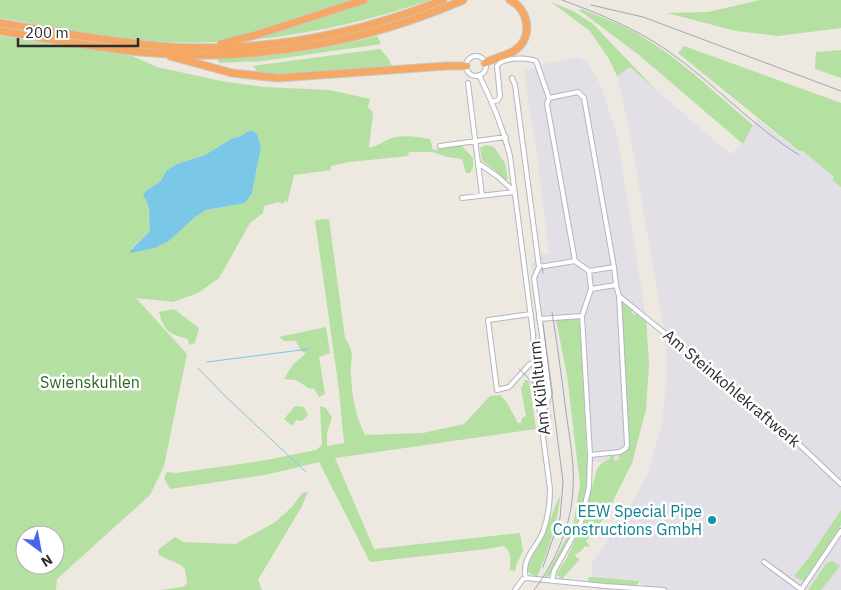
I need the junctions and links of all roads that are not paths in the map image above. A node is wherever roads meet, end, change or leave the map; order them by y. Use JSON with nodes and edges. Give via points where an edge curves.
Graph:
{"nodes":[{"id":1,"x":364,"y":0,"type":"edge"},
{"id":2,"x":443,"y":0,"type":"edge"},
{"id":3,"x":463,"y":0,"type":"edge"},
{"id":4,"x":510,"y":0,"type":"edge"},
{"id":5,"x":0,"y":23,"type":"edge"},
{"id":6,"x":0,"y":31,"type":"edge"},
{"id":7,"x":208,"y":48,"type":"junction"},
{"id":8,"x":163,"y":54,"type":"junction"},
{"id":9,"x":485,"y":63,"type":"junction"},
{"id":10,"x":466,"y":66,"type":"junction"},
{"id":11,"x":479,"y":75,"type":"junction"},
{"id":12,"x":512,"y":78,"type":"dead end"},
{"id":13,"x":468,"y":83,"type":"dead end"},
{"id":14,"x":549,"y":98,"type":"junction"},
{"id":15,"x":492,"y":102,"type":"junction"},
{"id":16,"x":506,"y":137,"type":"junction"},
{"id":17,"x":476,"y":141,"type":"junction"},
{"id":18,"x":440,"y":146,"type":"dead end"},
{"id":19,"x":478,"y":163,"type":"junction"},
{"id":20,"x":515,"y":192,"type":"junction"},
{"id":21,"x":482,"y":196,"type":"junction"},
{"id":22,"x":462,"y":198,"type":"dead end"},
{"id":23,"x":575,"y":261,"type":"junction"},
{"id":24,"x":539,"y":267,"type":"junction"},
{"id":25,"x":614,"y":267,"type":"junction"},
{"id":26,"x":589,"y":270,"type":"junction"},
{"id":27,"x":616,"y":285,"type":"junction"},
{"id":28,"x":590,"y":289,"type":"junction"},
{"id":29,"x":619,"y":296,"type":"junction"},
{"id":30,"x":531,"y":314,"type":"junction"},
{"id":31,"x":582,"y":316,"type":"junction"},
{"id":32,"x":539,"y":319,"type":"junction"},
{"id":33,"x":534,"y":361,"type":"junction"},
{"id":34,"x":540,"y":409,"type":"junction"},
{"id":35,"x":590,"y":455,"type":"junction"},
{"id":36,"x":841,"y":484,"type":"edge"},
{"id":37,"x":841,"y":531,"type":"edge"},
{"id":38,"x":764,"y":562,"type":"dead end"},
{"id":39,"x":526,"y":578,"type":"junction"},
{"id":40,"x":552,"y":581,"type":"junction"},
{"id":41,"x":516,"y":590,"type":"edge"},
{"id":42,"x":664,"y":590,"type":"edge"},
{"id":43,"x":802,"y":590,"type":"edge"}],
"edges":[{"from":1,"to":7,"type":"highway"},
{"from":2,"to":7,"type":"highway","via":[[332,34],[276,43]]},
{"from":3,"to":8,"type":"highway","via":[[387,28],[321,44],[238,54]]},
{"from":4,"to":9,"type":"highway","via":[[518,5],[526,18],[524,41],[512,52]]},
{"from":5,"to":7,"type":"highway","via":[[118,42]]},
{"from":6,"to":8,"type":"highway"},
{"from":8,"to":10,"type":"highway","via":[[232,73],[278,78]]},
{"from":9,"to":10,"type":"street","via":[[473,56]]},
{"from":9,"to":11,"type":"street","via":[[485,69]]},
{"from":10,"to":11,"type":"street","via":[[470,74]]},
{"from":11,"to":15,"type":"street","name":"Am Kühlturm"},
{"from":12,"to":24,"type":"street"},
{"from":13,"to":17,"type":"street"},
{"from":14,"to":15,"type":"street","via":[[536,61],[504,60],[497,66],[500,96]]},
{"from":14,"to":23,"type":"street","via":[[547,104]]},
{"from":14,"to":25,"type":"street","via":[[578,92],[584,98]]},
{"from":15,"to":16,"type":"street","name":"Am Kühlturm"},
{"from":16,"to":17,"type":"street"},
{"from":16,"to":20,"type":"street","name":"Am Kühlturm"},
{"from":17,"to":18,"type":"street"},
{"from":17,"to":19,"type":"street"},
{"from":19,"to":20,"type":"street"},
{"from":19,"to":21,"type":"street"},
{"from":20,"to":21,"type":"street"},
{"from":20,"to":30,"type":"street","name":"Am Kühlturm"},
{"from":21,"to":22,"type":"street"},
{"from":23,"to":24,"type":"street"},
{"from":23,"to":26,"type":"street"},
{"from":24,"to":32,"type":"street","via":[[534,278]]},
{"from":25,"to":26,"type":"street"},
{"from":25,"to":27,"type":"street"},
{"from":26,"to":28,"type":"street"},
{"from":27,"to":28,"type":"street"},
{"from":27,"to":29,"type":"street"},
{"from":28,"to":31,"type":"street"},
{"from":29,"to":35,"type":"street","via":[[627,445],[620,452]]},
{"from":29,"to":36,"type":"street","name":"Am Steinkohlekraftwerk","via":[[785,431]]},
{"from":30,"to":33,"type":"street","name":"Am Kühlturm"},
{"from":30,"to":33,"type":"street","via":[[488,320],[497,390],[510,387]]},
{"from":31,"to":32,"type":"street"},
{"from":31,"to":35,"type":"street"},
{"from":32,"to":34,"type":"street","via":[[550,393],[545,408]]},
{"from":33,"to":34,"type":"street","name":"Am Kühlturm"},
{"from":34,"to":39,"type":"street","name":"Am Kühlturm","via":[[550,499],[543,532],[525,562]]},
{"from":35,"to":40,"type":"street","via":[[589,487],[583,514]]},
{"from":37,"to":43,"type":"street"},
{"from":38,"to":43,"type":"street"},
{"from":39,"to":40,"type":"street"},
{"from":39,"to":41,"type":"street"},
{"from":40,"to":42,"type":"street"}]}
